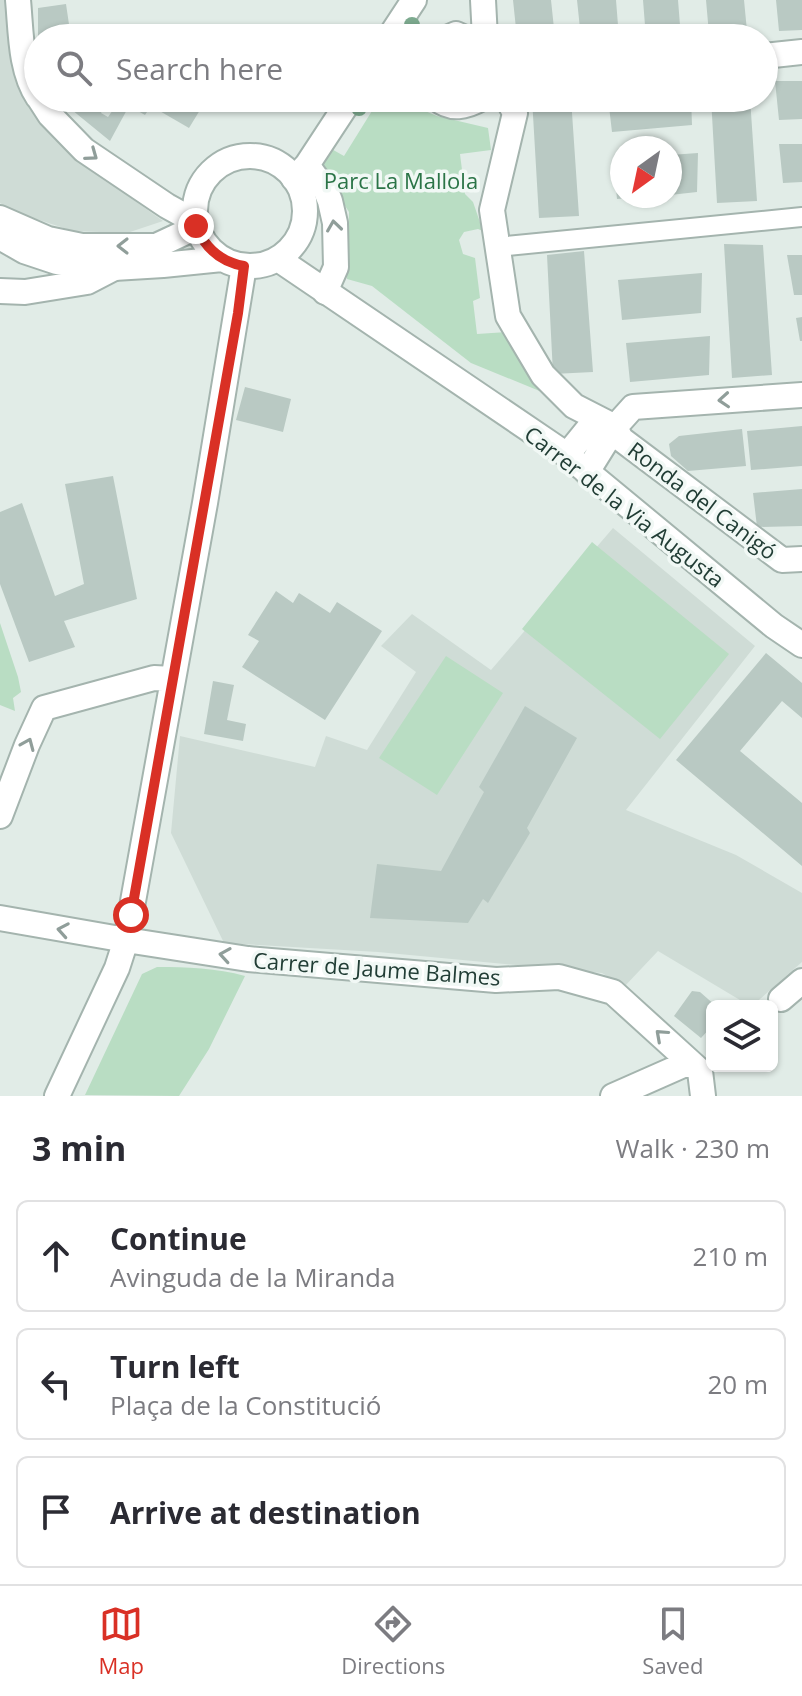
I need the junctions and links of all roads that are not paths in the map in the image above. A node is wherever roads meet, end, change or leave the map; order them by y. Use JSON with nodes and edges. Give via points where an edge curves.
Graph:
{"nodes":[{"id":1,"x":18,"y":0,"type":"edge"},
{"id":2,"x":414,"y":0,"type":"edge"},
{"id":3,"x":483,"y":0,"type":"edge"},
{"id":4,"x":398,"y":24,"type":"edge"},
{"id":5,"x":484,"y":24,"type":"edge"},
{"id":6,"x":802,"y":52,"type":"edge"},
{"id":7,"x":778,"y":55,"type":"edge"},
{"id":8,"x":24,"y":60,"type":"edge"},
{"id":9,"x":48,"y":112,"type":"edge"},
{"id":10,"x":342,"y":112,"type":"edge"},
{"id":11,"x":514,"y":112,"type":"edge"},
{"id":12,"x":301,"y":172,"type":"junction"},
{"id":13,"x":802,"y":217,"type":"edge"},
{"id":14,"x":0,"y":218,"type":"edge"},
{"id":15,"x":197,"y":226,"type":"junction"},
{"id":16,"x":0,"y":237,"type":"edge"},
{"id":17,"x":497,"y":247,"type":"junction"},
{"id":18,"x":24,"y":251,"type":"junction"},
{"id":19,"x":278,"y":259,"type":"junction"},
{"id":20,"x":233,"y":262,"type":"junction"},
{"id":21,"x":114,"y":268,"type":"junction"},
{"id":22,"x":2,"y":291,"type":"edge"},
{"id":23,"x":325,"y":292,"type":"junction"},
{"id":24,"x":802,"y":395,"type":"edge"},
{"id":25,"x":606,"y":422,"type":"junction"},
{"id":26,"x":567,"y":455,"type":"junction"},
{"id":27,"x":587,"y":472,"type":"junction"},
{"id":28,"x":802,"y":559,"type":"edge"},
{"id":29,"x":802,"y":645,"type":"edge"},
{"id":30,"x":173,"y":679,"type":"junction"},
{"id":31,"x":0,"y":816,"type":"edge"},
{"id":32,"x":0,"y":918,"type":"edge"},
{"id":33,"x":126,"y":940,"type":"junction"},
{"id":34,"x":802,"y":981,"type":"edge"},
{"id":35,"x":781,"y":999,"type":"dead end"},
{"id":36,"x":690,"y":1062,"type":"junction"},
{"id":37,"x":57,"y":1096,"type":"edge"},
{"id":38,"x":613,"y":1096,"type":"edge"},
{"id":39,"x":703,"y":1096,"type":"edge"}],
"edges":[{"from":1,"to":8,"type":"street"},
{"from":2,"to":4,"type":"street"},
{"from":3,"to":5,"type":"street"},
{"from":6,"to":7,"type":"street"},
{"from":9,"to":15,"type":"street","one_way":true,"via":[[84,150]]},
{"from":10,"to":12,"type":"street"},
{"from":11,"to":17,"type":"street","via":[[492,210]]},
{"from":12,"to":15,"type":"street","via":[[266,159],[231,159],[204,180],[195,205]]},
{"from":12,"to":19,"type":"street","via":[[304,222],[297,239]]},
{"from":23,"to":12,"type":"street","one_way":true,"via":[[336,267],[335,223],[326,191]]},
{"from":13,"to":17,"type":"street"},
{"from":15,"to":14,"type":"street","one_way":true,"via":[[156,246],[82,246],[48,239]]},
{"from":15,"to":20,"type":"street","via":[[207,246]]},
{"from":16,"to":18,"type":"street"},
{"from":17,"to":25,"type":"street","via":[[508,316],[543,375],[574,406]]},
{"from":18,"to":21,"type":"street","via":[[57,262]]},
{"from":18,"to":22,"type":"street","via":[[34,261],[31,273]]},
{"from":19,"to":20,"type":"street","via":[[262,265]]},
{"from":19,"to":23,"type":"street","name":"Carrer de la Via Augusta"},
{"from":20,"to":21,"type":"street"},
{"from":20,"to":30,"type":"street","via":[[238,313]]},
{"from":21,"to":22,"type":"street","via":[[87,282]]},
{"from":23,"to":26,"type":"street","name":"Carrer de la Via Augusta"},
{"from":24,"to":25,"type":"street","name":"Ronda del Canigó","one_way":true,"via":[[633,407]]},
{"from":25,"to":26,"type":"street"},
{"from":25,"to":27,"type":"street"},
{"from":25,"to":28,"type":"street","name":"Ronda del Canigó","via":[[621,439],[782,560]]},
{"from":26,"to":27,"type":"street","name":"Carrer de la Via Augusta"},
{"from":27,"to":29,"type":"street","name":"Carrer de la Via Augusta"},
{"from":31,"to":30,"type":"street","one_way":true,"via":[[44,708],[154,678]]},
{"from":30,"to":33,"type":"street"},
{"from":33,"to":32,"type":"street","name":"Carrer de Jaume Balmes","one_way":true},
{"from":36,"to":33,"type":"street","name":"Carrer de Jaume Balmes","one_way":true,"via":[[613,992],[559,977],[496,980],[264,960]]},
{"from":33,"to":37,"type":"street"},
{"from":34,"to":35,"type":"street"},
{"from":36,"to":38,"type":"street"},
{"from":36,"to":39,"type":"street","name":"Carrer de Jaume Balmes","via":[[700,1071]]}]}
